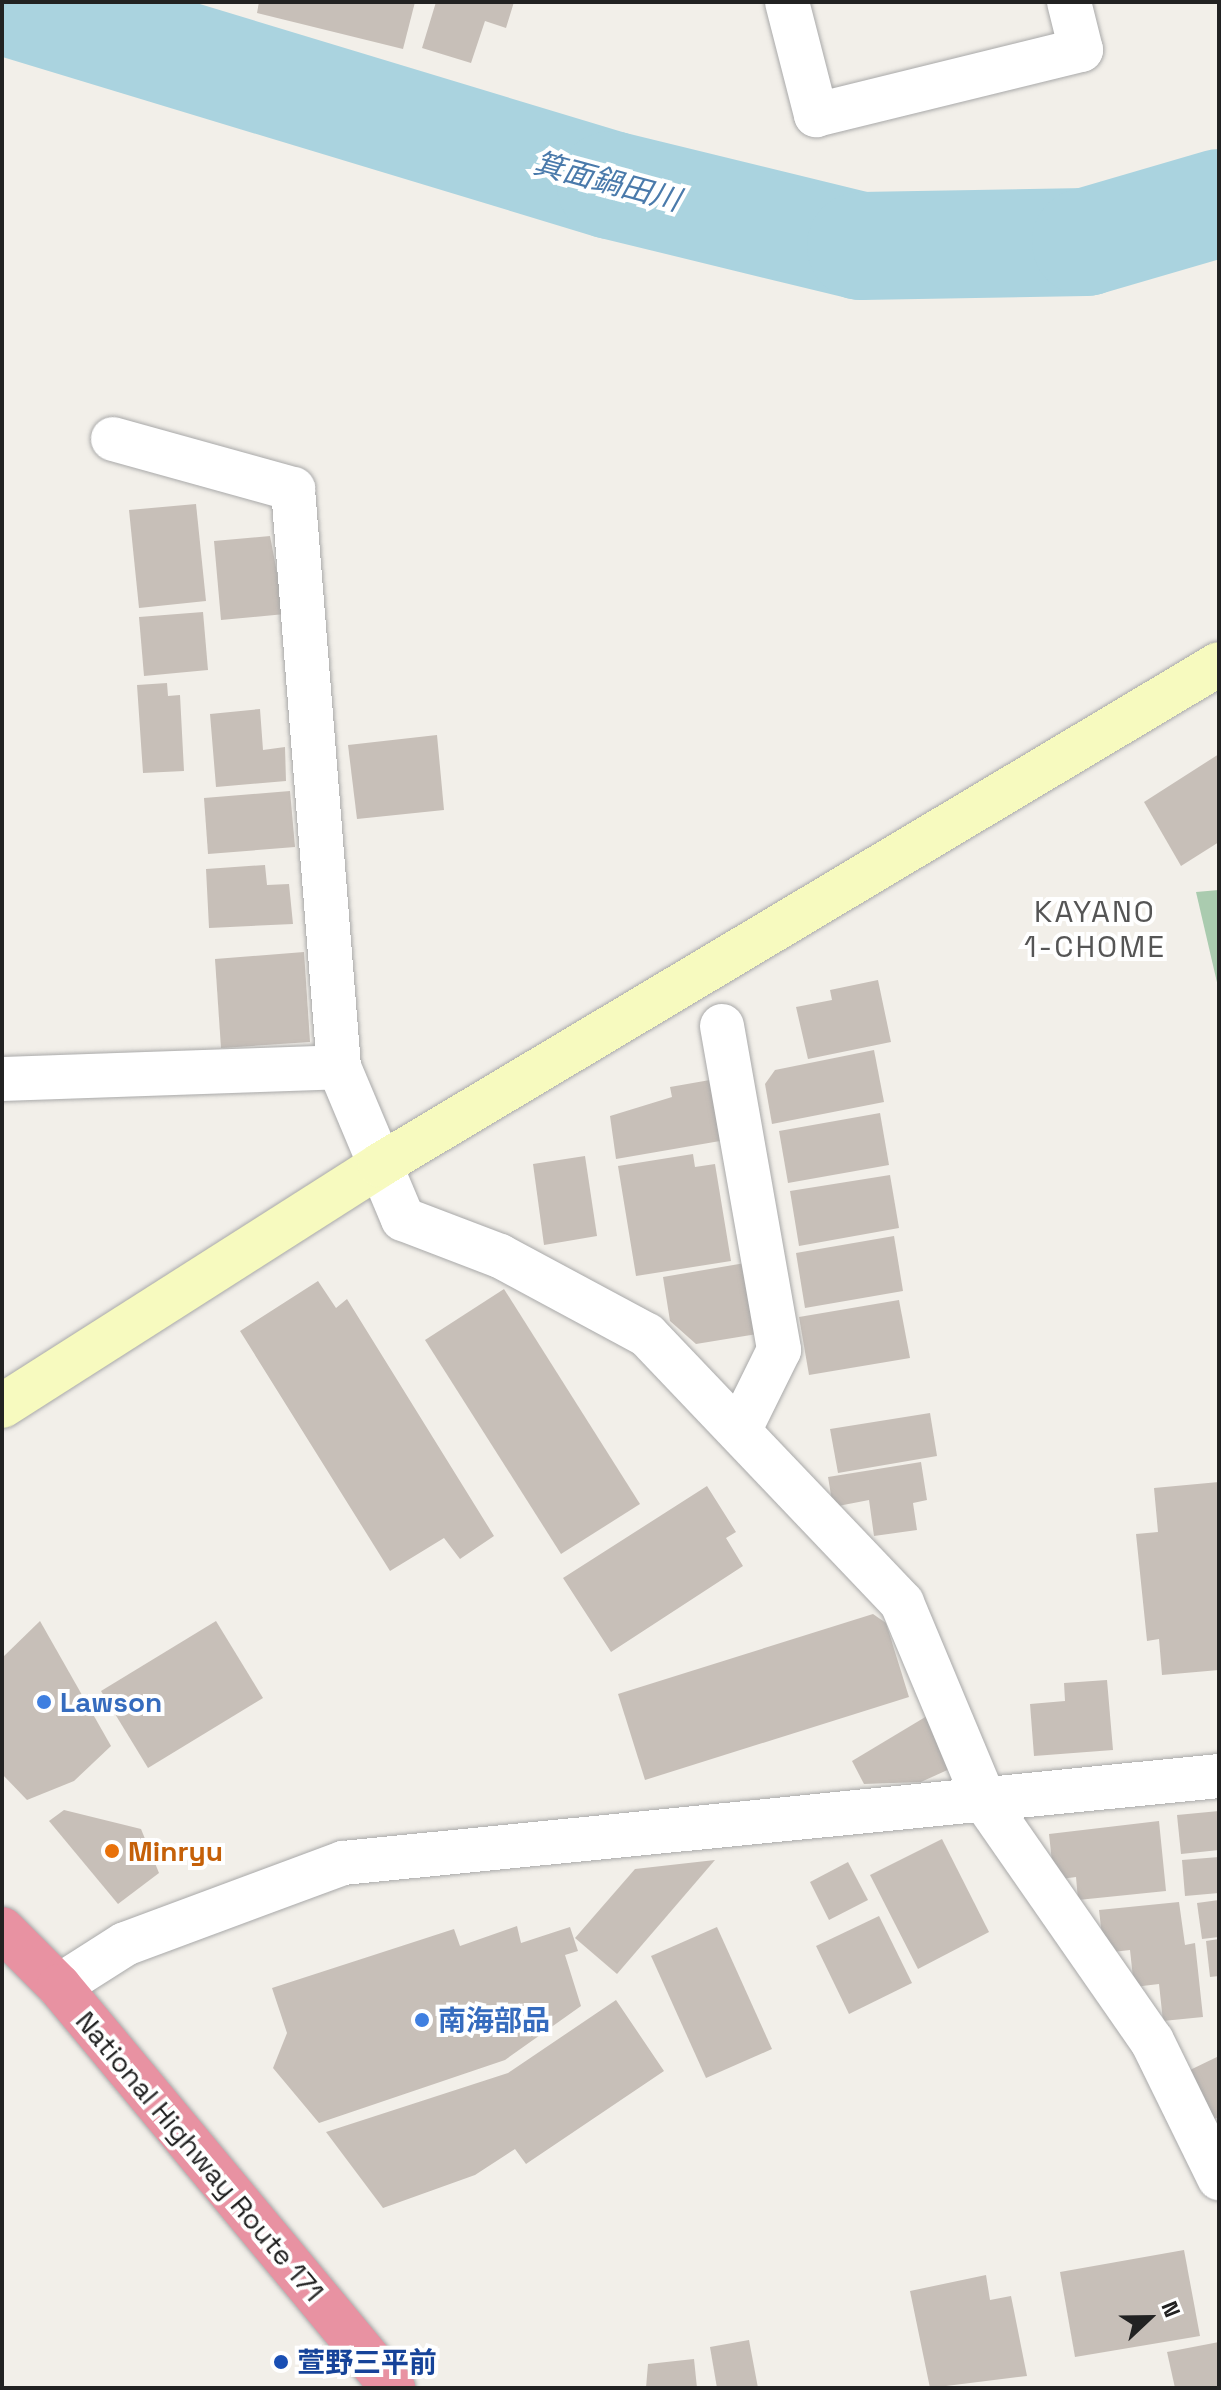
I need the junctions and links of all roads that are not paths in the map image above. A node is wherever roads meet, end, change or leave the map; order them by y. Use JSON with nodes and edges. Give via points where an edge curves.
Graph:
{"nodes":[{"id":1,"x":787,"y":2,"type":"edge"},
{"id":2,"x":1069,"y":2,"type":"edge"},
{"id":3,"x":113,"y":439,"type":"dead end"},
{"id":4,"x":1219,"y":664,"type":"edge"},
{"id":5,"x":722,"y":1026,"type":"dead end"},
{"id":6,"x":339,"y":1067,"type":"junction"},
{"id":7,"x":2,"y":1079,"type":"edge"},
{"id":8,"x":380,"y":1165,"type":"junction"},
{"id":9,"x":2,"y":1406,"type":"edge"},
{"id":10,"x":739,"y":1431,"type":"junction"},
{"id":11,"x":1219,"y":1776,"type":"edge"},
{"id":12,"x":985,"y":1801,"type":"junction"},
{"id":13,"x":2,"y":1929,"type":"edge"},
{"id":14,"x":59,"y":1986,"type":"junction"},
{"id":15,"x":1219,"y":2178,"type":"edge"},
{"id":16,"x":393,"y":2388,"type":"edge"}],
"edges":[{"from":1,"to":2,"type":"street","via":[[816,115],[1081,50]]},
{"from":3,"to":6,"type":"street","via":[[293,489]]},
{"from":4,"to":8,"type":"street"},
{"from":5,"to":10,"type":"street","via":[[779,1350]]},
{"from":6,"to":7,"type":"street"},
{"from":6,"to":8,"type":"street"},
{"from":8,"to":9,"type":"street"},
{"from":8,"to":10,"type":"street","via":[[403,1219],[500,1256],[647,1335]]},
{"from":10,"to":12,"type":"street","via":[[902,1603]]},
{"from":11,"to":12,"type":"street"},
{"from":12,"to":14,"type":"street","via":[[343,1863],[125,1944]]},
{"from":12,"to":15,"type":"street","via":[[1152,2041]]},
{"from":13,"to":14,"type":"highway","name":"National Highway Route 171"},
{"from":14,"to":16,"type":"highway","name":"National Highway Route 171"}]}
